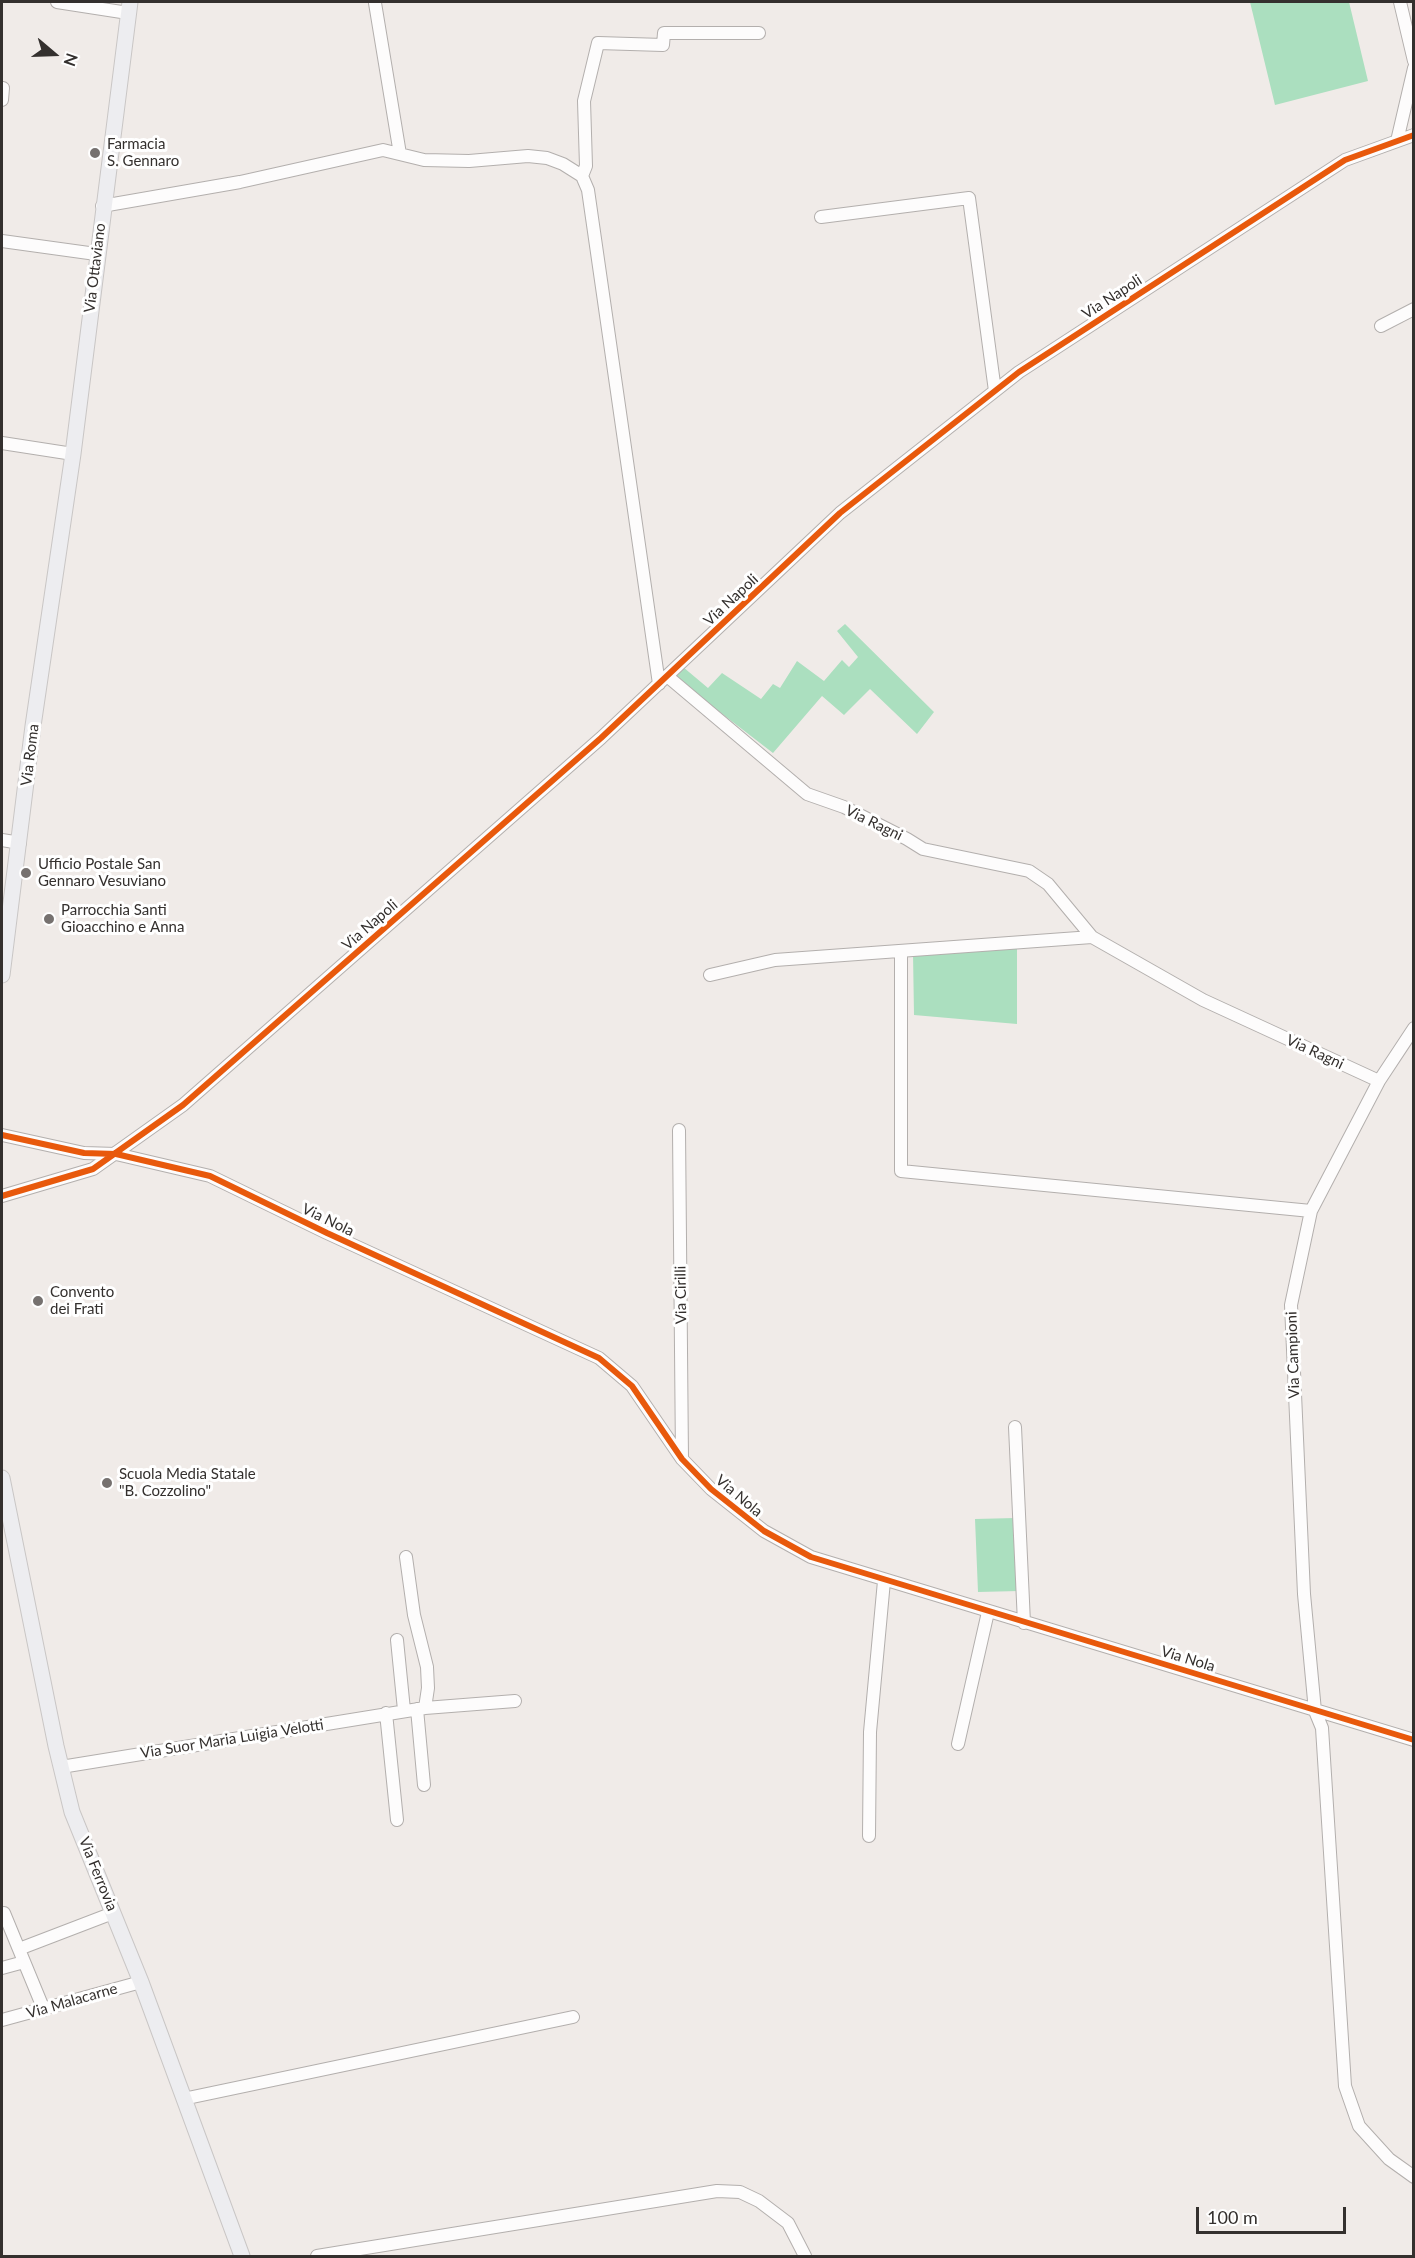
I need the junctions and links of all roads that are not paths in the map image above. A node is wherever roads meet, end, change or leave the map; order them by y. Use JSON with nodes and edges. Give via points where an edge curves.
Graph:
{"nodes":[{"id":1,"x":57,"y":2,"type":"edge"},
{"id":2,"x":1400,"y":2,"type":"edge"},
{"id":3,"x":375,"y":3,"type":"dead end"},
{"id":4,"x":129,"y":7,"type":"edge"},
{"id":5,"x":759,"y":33,"type":"dead end"},
{"id":6,"x":1413,"y":61,"type":"edge"},
{"id":7,"x":1413,"y":68,"type":"edge"},
{"id":8,"x":1413,"y":135,"type":"edge"},
{"id":9,"x":1397,"y":141,"type":"junction"},
{"id":10,"x":400,"y":154,"type":"junction"},
{"id":11,"x":582,"y":176,"type":"junction"},
{"id":12,"x":102,"y":206,"type":"junction"},
{"id":13,"x":821,"y":217,"type":"dead end"},
{"id":14,"x":2,"y":241,"type":"edge"},
{"id":15,"x":96,"y":254,"type":"junction"},
{"id":16,"x":1413,"y":309,"type":"edge"},
{"id":17,"x":1381,"y":326,"type":"dead end"},
{"id":18,"x":995,"y":391,"type":"junction"},
{"id":19,"x":2,"y":443,"type":"edge"},
{"id":20,"x":73,"y":454,"type":"junction"},
{"id":21,"x":61,"y":535,"type":"joint"},
{"id":22,"x":663,"y":680,"type":"junction"},
{"id":23,"x":2,"y":840,"type":"edge"},
{"id":24,"x":20,"y":843,"type":"junction"},
{"id":25,"x":1092,"y":938,"type":"junction"},
{"id":26,"x":901,"y":951,"type":"junction"},
{"id":27,"x":2,"y":975,"type":"edge"},
{"id":28,"x":710,"y":975,"type":"dead end"},
{"id":29,"x":1413,"y":1028,"type":"edge"},
{"id":30,"x":1379,"y":1081,"type":"junction"},
{"id":31,"x":679,"y":1130,"type":"dead end"},
{"id":32,"x":2,"y":1135,"type":"edge"},
{"id":33,"x":116,"y":1154,"type":"junction"},
{"id":34,"x":2,"y":1196,"type":"edge"},
{"id":35,"x":1311,"y":1210,"type":"junction"},
{"id":36,"x":1015,"y":1427,"type":"dead end"},
{"id":37,"x":682,"y":1459,"type":"junction"},
{"id":38,"x":2,"y":1478,"type":"edge"},
{"id":39,"x":406,"y":1557,"type":"dead end"},
{"id":40,"x":884,"y":1581,"type":"junction"},
{"id":41,"x":988,"y":1612,"type":"junction"},
{"id":42,"x":1024,"y":1623,"type":"junction"},
{"id":43,"x":397,"y":1640,"type":"dead end"},
{"id":44,"x":515,"y":1701,"type":"dead end"},
{"id":45,"x":421,"y":1708,"type":"junction"},
{"id":46,"x":404,"y":1710,"type":"junction"},
{"id":47,"x":1315,"y":1711,"type":"junction"},
{"id":48,"x":386,"y":1713,"type":"junction"},
{"id":49,"x":1413,"y":1740,"type":"edge"},
{"id":50,"x":958,"y":1744,"type":"dead end"},
{"id":51,"x":61,"y":1767,"type":"junction"},
{"id":52,"x":424,"y":1785,"type":"dead end"},
{"id":53,"x":397,"y":1820,"type":"dead end"},
{"id":54,"x":869,"y":1836,"type":"dead end"},
{"id":55,"x":4,"y":1913,"type":"dead end"},
{"id":56,"x":113,"y":1913,"type":"junction"},
{"id":57,"x":19,"y":1949,"type":"junction"},
{"id":58,"x":24,"y":1962,"type":"junction"},
{"id":59,"x":2,"y":1968,"type":"edge"},
{"id":60,"x":141,"y":1982,"type":"junction"},
{"id":61,"x":44,"y":2010,"type":"junction"},
{"id":62,"x":573,"y":2016,"type":"dead end"},
{"id":63,"x":2,"y":2020,"type":"edge"},
{"id":64,"x":183,"y":2099,"type":"junction"},
{"id":65,"x":1413,"y":2177,"type":"edge"},
{"id":66,"x":242,"y":2256,"type":"edge"},
{"id":67,"x":317,"y":2256,"type":"edge"},
{"id":68,"x":805,"y":2256,"type":"edge"}],
"edges":[{"from":1,"to":4,"type":"street"},
{"from":2,"to":6,"type":"street"},
{"from":3,"to":10,"type":"street"},
{"from":4,"to":12,"type":"main road","name":"Via Ottaviano"},
{"from":5,"to":11,"type":"street","via":[[664,33],[663,45],[598,43],[584,100],[586,166]]},
{"from":7,"to":9,"type":"street"},
{"from":8,"to":9,"type":"street","name":"Via Napoli"},
{"from":9,"to":18,"type":"street","name":"Via Napoli","via":[[1345,160]]},
{"from":10,"to":11,"type":"street","via":[[424,160],[469,161],[528,156],[563,164]]},
{"from":10,"to":12,"type":"street","via":[[383,150],[360,153],[240,182]]},
{"from":11,"to":22,"type":"street","via":[[590,201]]},
{"from":12,"to":15,"type":"main road","name":"Via Ottaviano"},
{"from":13,"to":18,"type":"street","via":[[969,198]]},
{"from":14,"to":15,"type":"street"},
{"from":15,"to":20,"type":"main road","name":"Via Ottaviano"},
{"from":16,"to":17,"type":"street"},
{"from":18,"to":22,"type":"street","name":"Via Napoli","via":[[840,513]]},
{"from":19,"to":20,"type":"street"},
{"from":20,"to":21,"type":"main road","name":"Via Ottaviano"},
{"from":21,"to":24,"type":"main road","name":"Via Roma"},
{"from":22,"to":25,"type":"street","name":"Via Ragni","via":[[807,794],[907,838],[923,849],[1029,871],[1048,884]]},
{"from":22,"to":33,"type":"street","name":"Via Napoli","via":[[183,1105]]},
{"from":23,"to":24,"type":"street"},
{"from":24,"to":27,"type":"main road","name":"Via Roma"},
{"from":25,"to":26,"type":"street"},
{"from":25,"to":30,"type":"street","name":"Via Ragni","via":[[1203,1000]]},
{"from":26,"to":28,"type":"street","via":[[775,960]]},
{"from":26,"to":35,"type":"street","via":[[901,1171]]},
{"from":29,"to":30,"type":"street","name":"Via Campioni"},
{"from":30,"to":35,"type":"street","name":"Via Campioni"},
{"from":31,"to":37,"type":"street","name":"Via Cirilli"},
{"from":32,"to":33,"type":"street","name":"Via Nola","via":[[84,1153]]},
{"from":33,"to":34,"type":"street","name":"Via Napoli","via":[[93,1169]]},
{"from":33,"to":37,"type":"street","name":"Via Nola","via":[[210,1176],[599,1358],[632,1386]]},
{"from":35,"to":47,"type":"street","name":"Via Campioni","via":[[1291,1305],[1304,1594]]},
{"from":36,"to":42,"type":"street"},
{"from":37,"to":40,"type":"street","name":"Via Nola","via":[[728,1505],[774,1538],[811,1557]]},
{"from":38,"to":51,"type":"main road","name":"Via Ferrovia"},
{"from":39,"to":45,"type":"street","via":[[414,1615],[427,1667],[428,1688]]},
{"from":40,"to":41,"type":"street","name":"Via Nola"},
{"from":40,"to":54,"type":"street","via":[[870,1732]]},
{"from":41,"to":42,"type":"street","name":"Via Nola"},
{"from":41,"to":50,"type":"street"},
{"from":42,"to":47,"type":"street","name":"Via Nola"},
{"from":43,"to":46,"type":"street"},
{"from":44,"to":45,"type":"street","name":"Via Suor Maria Luigia Velotti"},
{"from":45,"to":46,"type":"street","name":"Via Suor Maria Luigia Velotti"},
{"from":45,"to":52,"type":"street"},
{"from":46,"to":48,"type":"street","name":"Via Suor Maria Luigia Velotti"},
{"from":47,"to":49,"type":"street","name":"Via Nola"},
{"from":47,"to":65,"type":"street","name":"Via Campioni","via":[[1322,1728],[1345,2086],[1359,2126],[1389,2159]]},
{"from":48,"to":51,"type":"street","name":"Via Suor Maria Luigia Velotti"},
{"from":48,"to":53,"type":"street"},
{"from":51,"to":56,"type":"main road","name":"Via Ferrovia","via":[[72,1812]]},
{"from":55,"to":57,"type":"street"},
{"from":56,"to":57,"type":"street"},
{"from":56,"to":60,"type":"main road","name":"Via Ferrovia"},
{"from":57,"to":58,"type":"street"},
{"from":58,"to":59,"type":"street"},
{"from":58,"to":61,"type":"street"},
{"from":60,"to":61,"type":"street","name":"Via Malacarne"},
{"from":60,"to":64,"type":"main road","name":"Via Ferrovia"},
{"from":61,"to":63,"type":"street","name":"Via Malacarne"},
{"from":62,"to":64,"type":"street"},
{"from":64,"to":66,"type":"main road","name":"Via Ferrovia"},
{"from":67,"to":68,"type":"street","via":[[717,2191],[740,2192],[759,2200],[788,2223]]}]}
